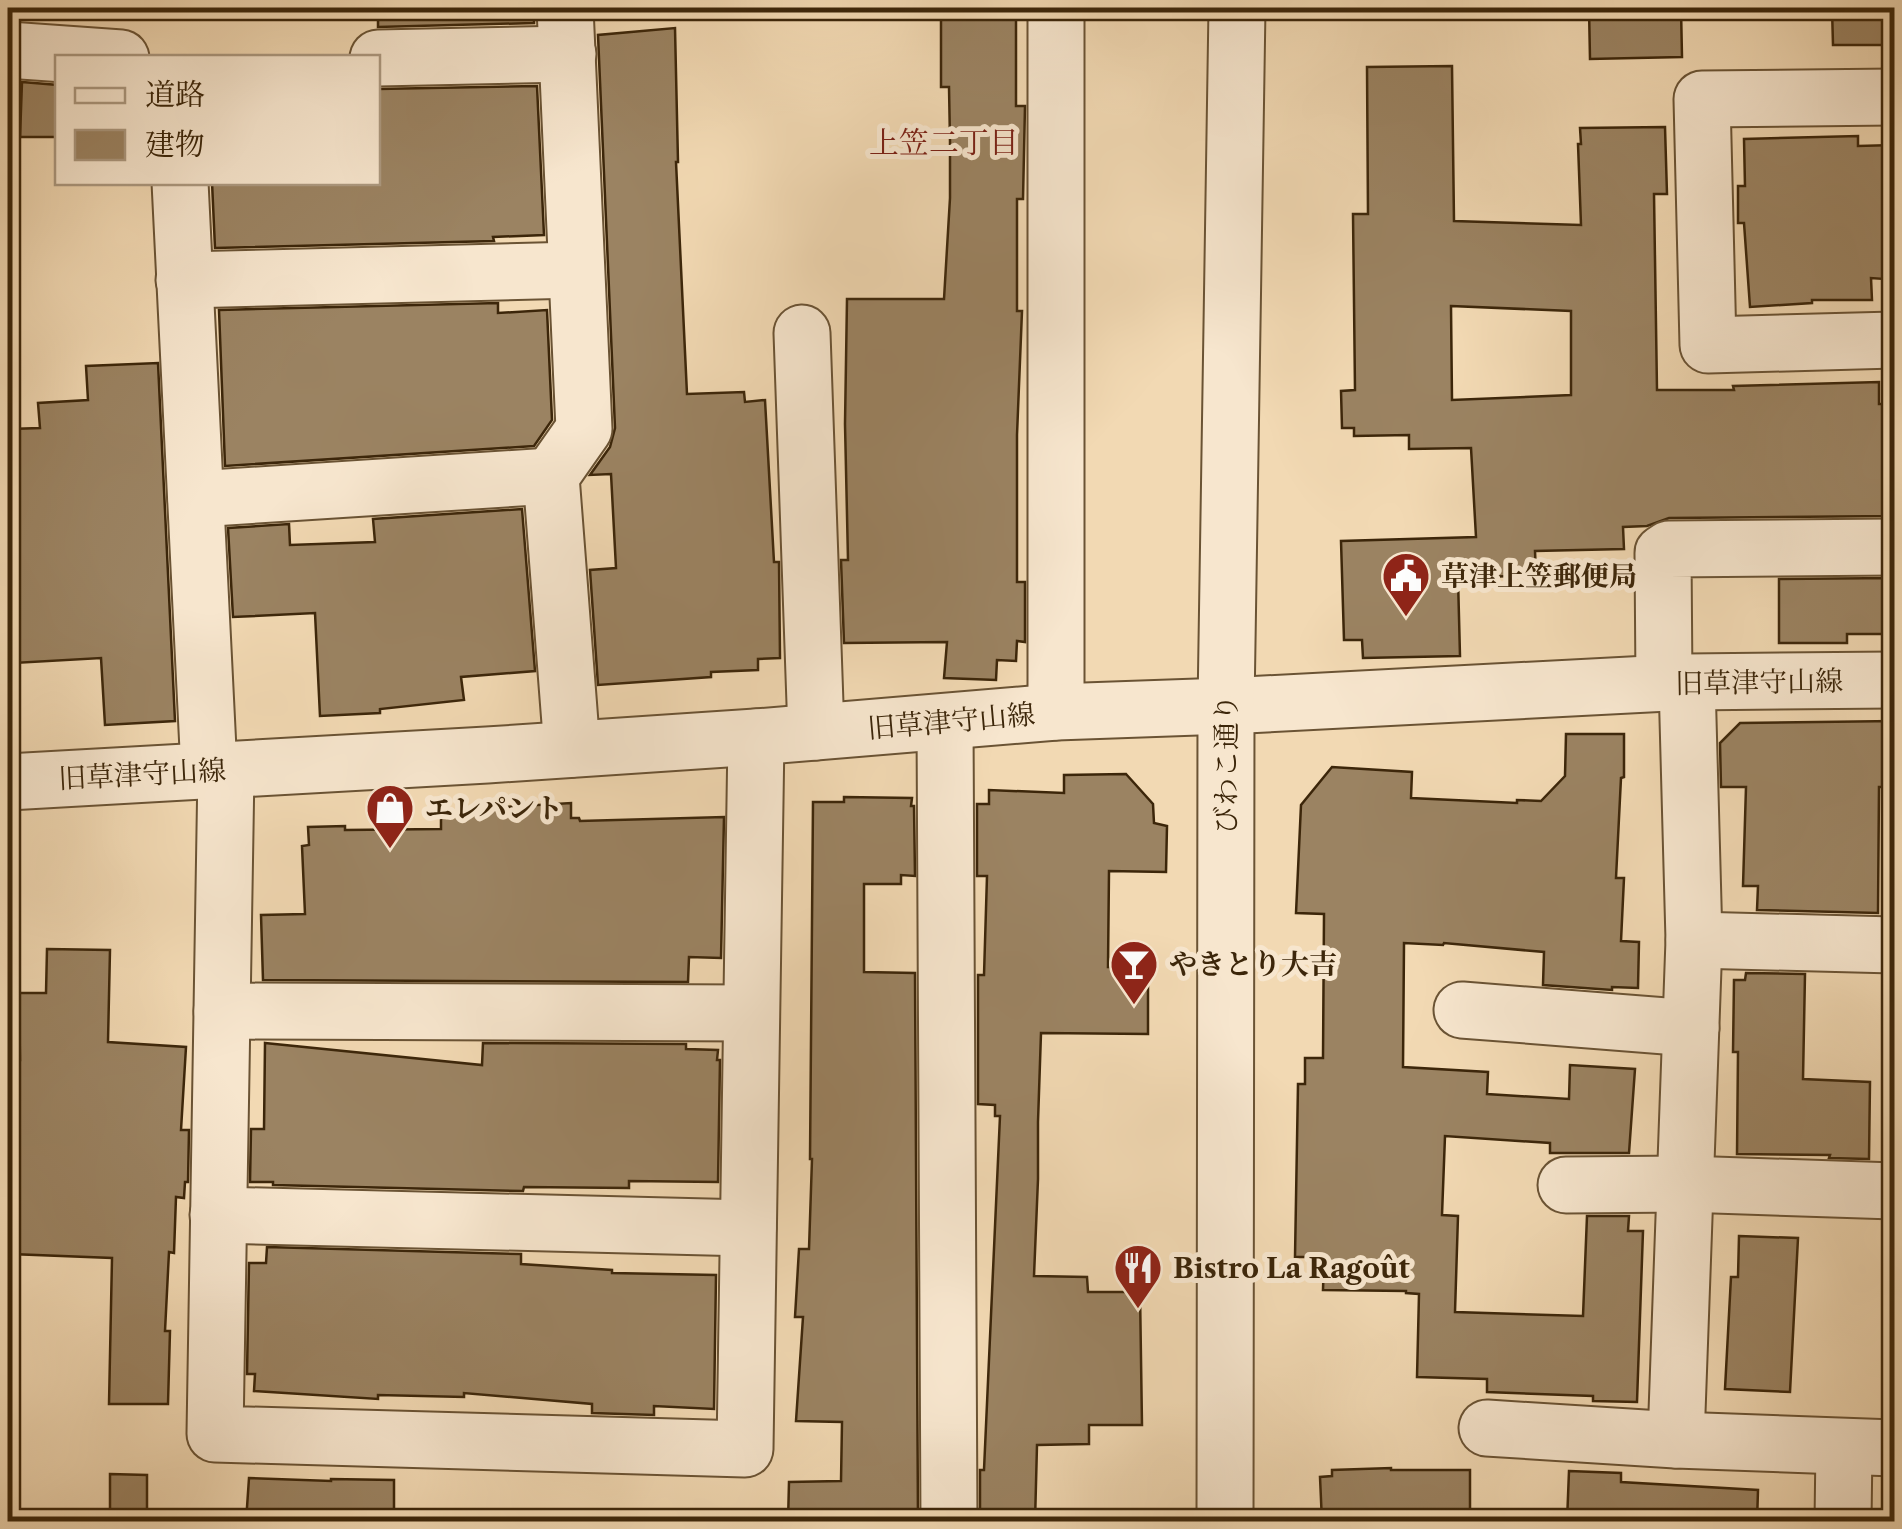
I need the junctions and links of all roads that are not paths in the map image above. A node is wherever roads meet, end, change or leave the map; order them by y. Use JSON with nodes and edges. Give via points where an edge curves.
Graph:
{"nodes":[{"id":1,"x":1056,"y":8,"type":"edge"},
{"id":2,"x":1237,"y":8,"type":"edge"},
{"id":3,"x":566,"y":31,"type":"edge"},
{"id":4,"x":8,"y":50,"type":"edge"},
{"id":5,"x":79,"y":55,"type":"edge"},
{"id":6,"x":380,"y":58,"type":"edge"},
{"id":7,"x":1894,"y":97,"type":"edge"},
{"id":8,"x":180,"y":185,"type":"edge"},
{"id":9,"x":576,"y":270,"type":"junction"},
{"id":10,"x":184,"y":280,"type":"junction"},
{"id":11,"x":802,"y":333,"type":"dead end"},
{"id":12,"x":1894,"y":340,"type":"edge"},
{"id":13,"x":551,"y":476,"type":"junction"},
{"id":14,"x":196,"y":499,"type":"junction"},
{"id":15,"x":1894,"y":547,"type":"edge"},
{"id":16,"x":1894,"y":680,"type":"edge"},
{"id":17,"x":1676,"y":682,"type":"junction"},
{"id":18,"x":1226,"y":706,"type":"junction"},
{"id":19,"x":1056,"y":712,"type":"junction"},
{"id":20,"x":945,"y":722,"type":"junction"},
{"id":21,"x":816,"y":732,"type":"junction"},
{"id":22,"x":756,"y":737,"type":"junction"},
{"id":23,"x":572,"y":749,"type":"junction"},
{"id":24,"x":218,"y":770,"type":"junction"},
{"id":25,"x":8,"y":782,"type":"edge"},
{"id":26,"x":1694,"y":940,"type":"junction"},
{"id":27,"x":1894,"y":945,"type":"edge"},
{"id":28,"x":1462,"y":1010,"type":"dead end"},
{"id":29,"x":222,"y":1011,"type":"junction"},
{"id":30,"x":751,"y":1013,"type":"junction"},
{"id":31,"x":1691,"y":1028,"type":"junction"},
{"id":32,"x":1685,"y":1184,"type":"junction"},
{"id":33,"x":1566,"y":1185,"type":"dead end"},
{"id":34,"x":1894,"y":1191,"type":"edge"},
{"id":35,"x":218,"y":1216,"type":"junction"},
{"id":36,"x":748,"y":1228,"type":"junction"},
{"id":37,"x":1487,"y":1428,"type":"dead end"},
{"id":38,"x":1676,"y":1440,"type":"junction"},
{"id":39,"x":1869,"y":1447,"type":"edge"},
{"id":40,"x":948,"y":1522,"type":"edge"},
{"id":41,"x":1225,"y":1522,"type":"edge"},
{"id":42,"x":1843,"y":1522,"type":"edge"}],
"edges":[{"from":1,"to":19,"type":"street"},
{"from":2,"to":18,"type":"street","name":"びわこ通り"},
{"from":3,"to":6,"type":"street"},
{"from":3,"to":9,"type":"street"},
{"from":4,"to":5,"type":"street"},
{"from":7,"to":12,"type":"street","via":[[1702,99],[1708,345]]},
{"from":8,"to":10,"type":"street"},
{"from":9,"to":10,"type":"street"},
{"from":9,"to":13,"type":"street","via":[[584,429]]},
{"from":10,"to":14,"type":"street"},
{"from":11,"to":21,"type":"street"},
{"from":13,"to":14,"type":"street"},
{"from":13,"to":23,"type":"street"},
{"from":14,"to":24,"type":"street"},
{"from":15,"to":17,"type":"street","via":[[1669,549],[1663,553]]},
{"from":16,"to":17,"type":"street","name":"旧草津守山線"},
{"from":17,"to":18,"type":"street","name":"旧草津守山線"},
{"from":17,"to":26,"type":"street"},
{"from":18,"to":19,"type":"street","name":"旧草津守山線"},
{"from":18,"to":41,"type":"street","name":"びわこ通り"},
{"from":19,"to":20,"type":"street","name":"旧草津守山線"},
{"from":20,"to":21,"type":"street","name":"旧草津守山線"},
{"from":20,"to":40,"type":"street"},
{"from":21,"to":22,"type":"street","name":"旧草津守山線"},
{"from":22,"to":23,"type":"street","name":"旧草津守山線"},
{"from":22,"to":30,"type":"street"},
{"from":23,"to":24,"type":"street","name":"旧草津守山線"},
{"from":24,"to":25,"type":"street","name":"旧草津守山線"},
{"from":24,"to":29,"type":"street"},
{"from":26,"to":27,"type":"street"},
{"from":26,"to":31,"type":"street"},
{"from":28,"to":31,"type":"street"},
{"from":29,"to":30,"type":"street"},
{"from":29,"to":35,"type":"street"},
{"from":30,"to":36,"type":"street"},
{"from":31,"to":32,"type":"street"},
{"from":32,"to":33,"type":"street"},
{"from":32,"to":34,"type":"street"},
{"from":32,"to":38,"type":"street"},
{"from":35,"to":36,"type":"street"},
{"from":35,"to":36,"type":"street","via":[[214,1434],[745,1450]]},
{"from":37,"to":38,"type":"street"},
{"from":38,"to":39,"type":"street"},
{"from":39,"to":42,"type":"street"}]}
